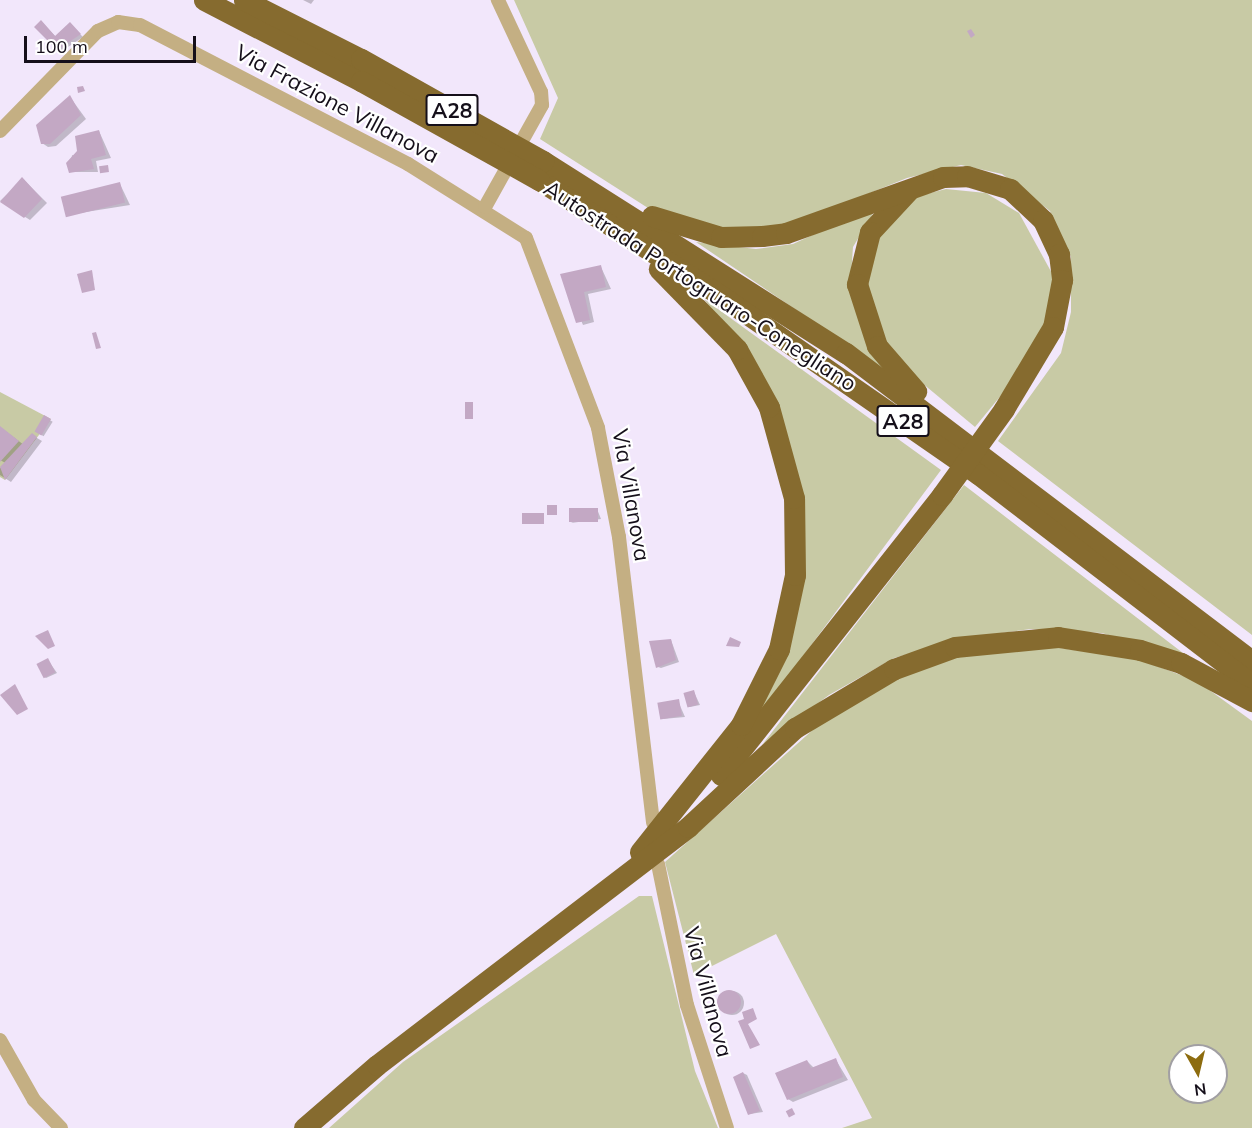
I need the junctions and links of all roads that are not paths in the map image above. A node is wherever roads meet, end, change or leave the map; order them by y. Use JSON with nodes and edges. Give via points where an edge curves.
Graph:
{"nodes":[{"id":1,"x":204,"y":0,"type":"edge"},
{"id":2,"x":244,"y":0,"type":"edge"},
{"id":3,"x":498,"y":0,"type":"edge"},
{"id":4,"x":0,"y":131,"type":"edge"},
{"id":5,"x":541,"y":171,"type":"junction"},
{"id":6,"x":920,"y":182,"type":"junction"},
{"id":7,"x":584,"y":185,"type":"junction"},
{"id":8,"x":485,"y":207,"type":"junction"},
{"id":9,"x":581,"y":207,"type":"junction"},
{"id":10,"x":1112,"y":550,"type":"junction"},
{"id":11,"x":1252,"y":661,"type":"edge"},
{"id":12,"x":1252,"y":684,"type":"edge"},
{"id":13,"x":1252,"y":701,"type":"edge"},
{"id":14,"x":653,"y":823,"type":"dead end"},
{"id":15,"x":658,"y":864,"type":"dead end"},
{"id":16,"x":608,"y":889,"type":"junction"},
{"id":17,"x":0,"y":1040,"type":"edge"},
{"id":18,"x":61,"y":1128,"type":"edge"},
{"id":19,"x":304,"y":1128,"type":"edge"},
{"id":20,"x":727,"y":1128,"type":"edge"}],
"edges":[{"from":1,"to":5,"type":"highway","name":"Autostrada Portogruaro-Conegliano","number":"A28","bridge":true},
{"from":2,"to":5,"type":"highway","name":"Autostrada Portogruaro-Conegliano","number":"A28","bridge":true,"via":[[361,59]]},
{"from":3,"to":8,"type":"street","via":[[541,92],[542,105]]},
{"from":4,"to":8,"type":"street","name":"Via Frazione Villanova","via":[[98,31],[118,21],[140,25]]},
{"from":5,"to":7,"type":"highway","name":"Autostrada Portogruaro-Conegliano","number":"A28"},
{"from":5,"to":9,"type":"highway","name":"Autostrada Portogruaro-Conegliano","number":"A28"},
{"from":6,"to":7,"type":"highway","via":[[786,232],[740,237],[665,221]]},
{"from":6,"to":10,"type":"highway","via":[[880,216],[862,250],[860,304],[877,346],[915,390],[1039,484]]},
{"from":6,"to":16,"type":"highway","bridge":true,"via":[[967,176],[1010,189],[1043,220],[1059,254],[1062,280],[1053,327],[1004,409],[942,495],[707,792]]},
{"from":7,"to":10,"type":"highway","name":"Autostrada Portogruaro-Conegliano","number":"A28","via":[[846,353]]},
{"from":8,"to":14,"type":"street","name":"Via Villanova","via":[[526,238],[598,428],[619,537]]},
{"from":9,"to":12,"type":"highway","name":"Autostrada Portogruaro-Conegliano","number":"A28","via":[[978,474]]},
{"from":9,"to":16,"type":"highway","via":[[675,284],[737,349],[779,434],[796,536],[788,614],[764,683],[720,758]]},
{"from":10,"to":11,"type":"highway","name":"Autostrada Portogruaro-Conegliano","number":"A28"},
{"from":13,"to":16,"type":"highway","via":[[1181,663],[1099,642],[1023,638],[955,647],[894,669],[822,710]]},
{"from":15,"to":20,"type":"street","name":"Via Villanova","via":[[687,1005]]},
{"from":16,"to":19,"type":"highway","via":[[377,1065]]},
{"from":17,"to":18,"type":"street","via":[[34,1100]]}]}
